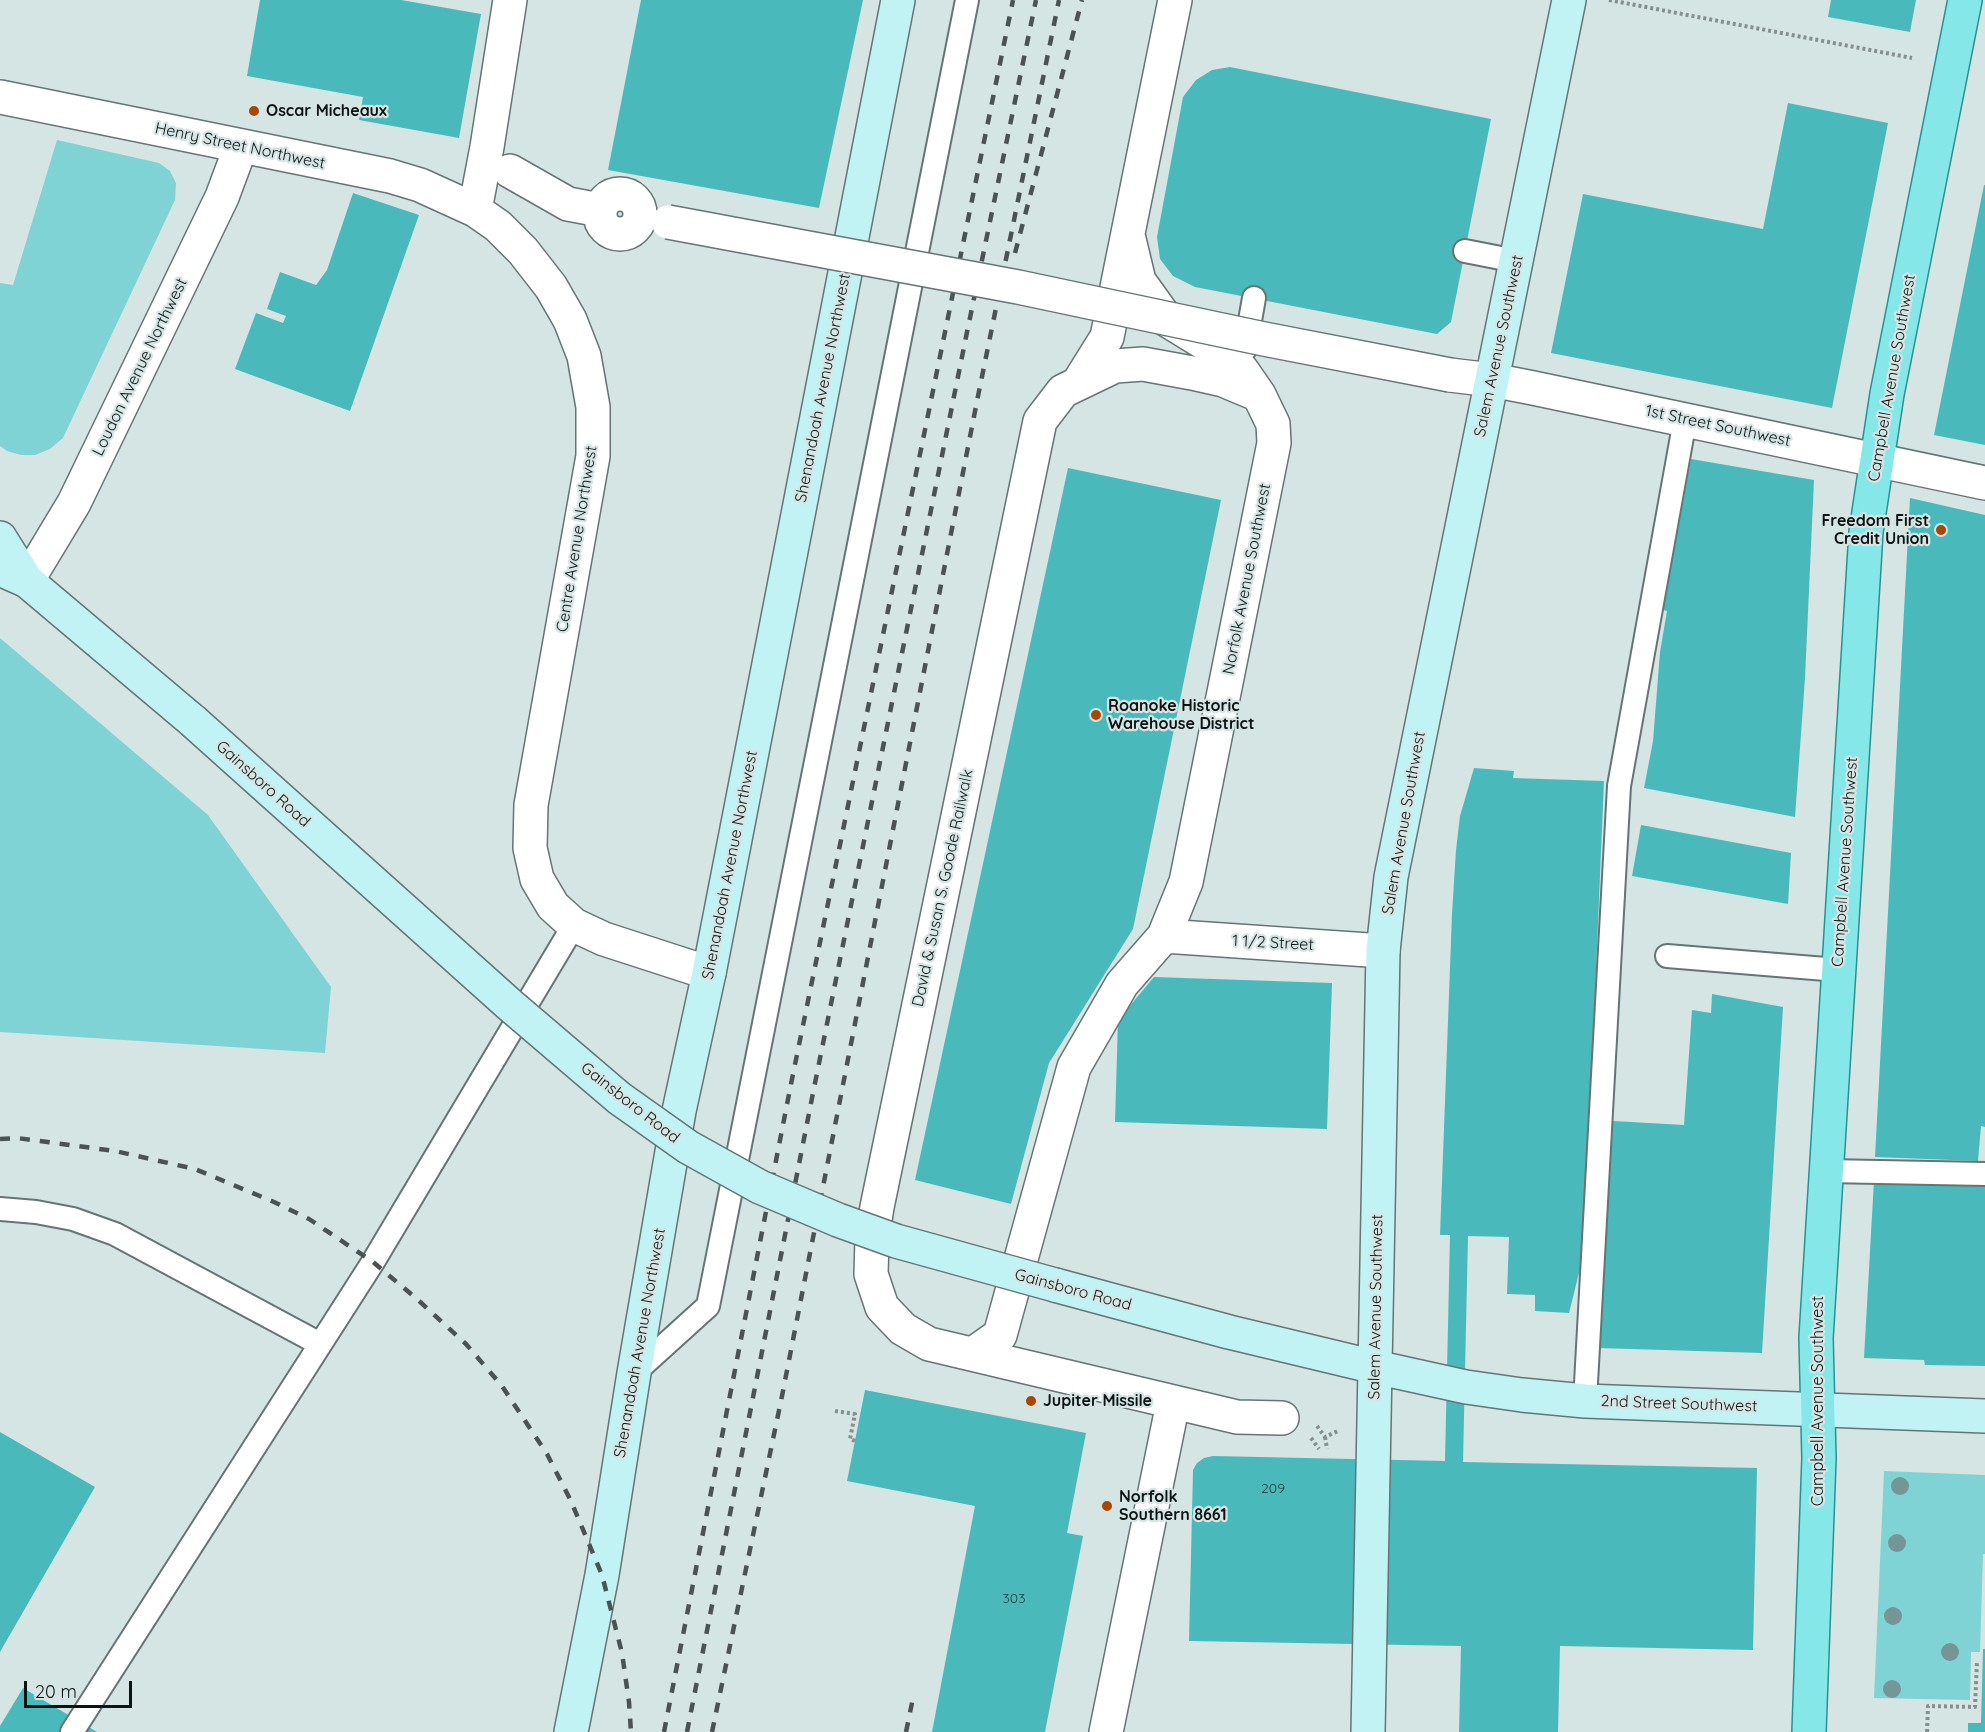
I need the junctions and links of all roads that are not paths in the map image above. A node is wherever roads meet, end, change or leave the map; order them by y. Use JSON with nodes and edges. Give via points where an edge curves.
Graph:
{"nodes":[{"id":1,"x":510,"y":0,"type":"edge"},
{"id":2,"x":898,"y":0,"type":"edge"},
{"id":3,"x":967,"y":0,"type":"edge"},
{"id":4,"x":1175,"y":0,"type":"edge"},
{"id":5,"x":1569,"y":0,"type":"edge"},
{"id":6,"x":1965,"y":0,"type":"edge"},
{"id":7,"x":0,"y":97,"type":"edge"},
{"id":8,"x":241,"y":146,"type":"junction"},
{"id":9,"x":510,"y":171,"type":"dead end"},
{"id":10,"x":475,"y":210,"type":"junction"},
{"id":11,"x":1128,"y":235,"type":"junction"},
{"id":12,"x":1465,"y":250,"type":"dead end"},
{"id":13,"x":1516,"y":261,"type":"junction"},
{"id":14,"x":1254,"y":298,"type":"dead end"},
{"id":15,"x":1241,"y":369,"type":"junction"},
{"id":16,"x":1492,"y":380,"type":"junction"},
{"id":17,"x":1079,"y":382,"type":"junction"},
{"id":18,"x":1259,"y":395,"type":"junction"},
{"id":19,"x":1685,"y":420,"type":"junction"},
{"id":20,"x":1876,"y":459,"type":"junction"},
{"id":21,"x":1985,"y":483,"type":"edge"},
{"id":22,"x":0,"y":538,"type":"edge"},
{"id":23,"x":14,"y":575,"type":"edge"},
{"id":24,"x":574,"y":925,"type":"junction"},
{"id":25,"x":1164,"y":936,"type":"junction"},
{"id":26,"x":1383,"y":951,"type":"junction"},
{"id":27,"x":1667,"y":957,"type":"dead end"},
{"id":28,"x":1838,"y":970,"type":"junction"},
{"id":29,"x":709,"y":972,"type":"junction"},
{"id":30,"x":1826,"y":1171,"type":"junction"},
{"id":31,"x":1985,"y":1174,"type":"edge"},
{"id":32,"x":0,"y":1209,"type":"edge"},
{"id":33,"x":320,"y":1344,"type":"junction"},
{"id":34,"x":973,"y":1354,"type":"junction"},
{"id":35,"x":1375,"y":1367,"type":"junction"},
{"id":36,"x":634,"y":1373,"type":"junction"},
{"id":37,"x":1585,"y":1401,"type":"junction"},
{"id":38,"x":1173,"y":1403,"type":"junction"},
{"id":39,"x":1818,"y":1410,"type":"junction"},
{"id":40,"x":1985,"y":1416,"type":"edge"},
{"id":41,"x":1282,"y":1418,"type":"dead end"},
{"id":42,"x":72,"y":1732,"type":"edge"},
{"id":43,"x":571,"y":1732,"type":"edge"},
{"id":44,"x":1106,"y":1732,"type":"edge"},
{"id":45,"x":1368,"y":1732,"type":"edge"},
{"id":46,"x":1809,"y":1732,"type":"edge"}],
"edges":[{"from":1,"to":10,"type":"street"},
{"from":2,"to":29,"type":"street","name":"Shenandoah Avenue Northwest"},
{"from":3,"to":36,"type":"lane","via":[[708,1306]]},
{"from":4,"to":11,"type":"street","name":"Norfolk Avenue Southwest"},
{"from":5,"to":13,"type":"street","name":"Salem Avenue Southwest"},
{"from":6,"to":20,"type":"main road","name":"Campbell Avenue Southwest"},
{"from":7,"to":8,"type":"street","name":"Henry Street Northwest"},
{"from":8,"to":10,"type":"street","name":"Henry Street Northwest","via":[[390,176]]},
{"from":8,"to":23,"type":"street","name":"Loudon Avenue Northwest","via":[[222,197],[74,503]]},
{"from":9,"to":16,"type":"street","name":"1st Street Southwest","bridge":true,"via":[[568,204],[600,210],[606,229],[617,234],[654,219],[1018,287],[1450,375]]},
{"from":10,"to":24,"type":"street","name":"Centre Avenue Northwest","via":[[523,251],[551,287],[584,356],[593,407],[593,456],[531,805],[530,848],[537,879],[553,906]]},
{"from":11,"to":15,"type":"street","name":"Norfolk Avenue Southwest","via":[[1139,281],[1167,320]]},
{"from":11,"to":17,"type":"street","name":"Norfolk Avenue Southwest","via":[[1107,337]]},
{"from":12,"to":13,"type":"lane"},
{"from":13,"to":16,"type":"street","name":"Salem Avenue Southwest"},
{"from":14,"to":15,"type":"lane"},
{"from":15,"to":18,"type":"street","name":"Norfolk Avenue Southwest"},
{"from":16,"to":19,"type":"street","name":"1st Street Southwest"},
{"from":16,"to":26,"type":"street","name":"Salem Avenue Southwest","via":[[1390,877]]},
{"from":17,"to":18,"type":"street","via":[[1115,366],[1143,364],[1223,380]]},
{"from":17,"to":34,"type":"street","name":"David & Susan S. Goode Railwalk","via":[[1064,391],[1040,421],[872,1239],[871,1274],[882,1307],[903,1329],[929,1344]]},
{"from":18,"to":25,"type":"street","name":"Norfolk Avenue Southwest","via":[[1273,424],[1274,443],[1186,882]]},
{"from":19,"to":20,"type":"street","name":"1st Street Southwest"},
{"from":19,"to":37,"type":"lane","via":[[1619,786]]},
{"from":20,"to":21,"type":"street","name":"1st Street Southwest"},
{"from":20,"to":28,"type":"main road","name":"Campbell Avenue Southwest","via":[[1866,532]]},
{"from":22,"to":23,"type":"street","name":"Gainsboro Road"},
{"from":23,"to":35,"type":"street","name":"Gainsboro Road","bridge":true,"via":[[193,721],[619,1098],[688,1147],[760,1187],[896,1241],[1229,1332]]},
{"from":24,"to":29,"type":"street","name":"Centre Avenue Northwest","via":[[604,939]]},
{"from":24,"to":33,"type":"lane"},
{"from":25,"to":26,"type":"street","name":"1 1/2 Street"},
{"from":25,"to":34,"type":"street","name":"Norfolk Avenue Southwest","via":[[1122,984],[1074,1067],[1000,1335]]},
{"from":26,"to":35,"type":"street","name":"Salem Avenue Southwest"},
{"from":27,"to":28,"type":"lane"},
{"from":28,"to":30,"type":"main road","name":"Campbell Avenue Southwest"},
{"from":29,"to":36,"type":"street","name":"Shenandoah Avenue Northwest","via":[[679,1111]]},
{"from":30,"to":31,"type":"lane"},
{"from":30,"to":39,"type":"main road","name":"Campbell Avenue Southwest","via":[[1816,1338]]},
{"from":32,"to":33,"type":"lane","via":[[73,1219],[115,1234]]},
{"from":33,"to":42,"type":"lane"},
{"from":34,"to":38,"type":"street"},
{"from":35,"to":37,"type":"street","name":"2nd Street Southwest","via":[[1466,1387]]},
{"from":35,"to":45,"type":"street","name":"Salem Avenue Southwest"},
{"from":36,"to":43,"type":"street","name":"Shenandoah Avenue Northwest","via":[[602,1575]]},
{"from":37,"to":39,"type":"street","name":"2nd Street Southwest"},
{"from":38,"to":41,"type":"street","via":[[1237,1417]]},
{"from":38,"to":44,"type":"street"},
{"from":39,"to":40,"type":"street","name":"2nd Street Southwest"},
{"from":39,"to":46,"type":"main road","name":"Campbell Avenue Southwest"}]}
